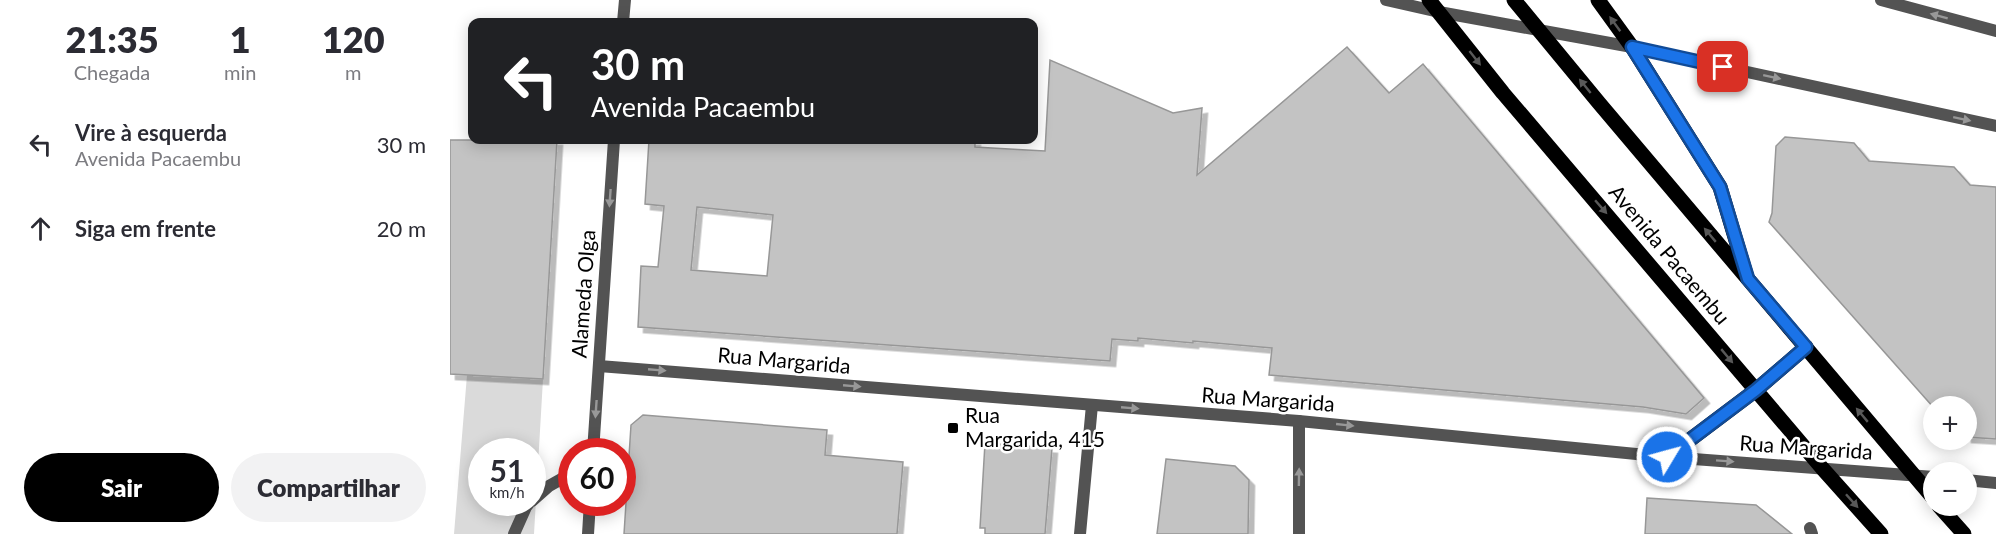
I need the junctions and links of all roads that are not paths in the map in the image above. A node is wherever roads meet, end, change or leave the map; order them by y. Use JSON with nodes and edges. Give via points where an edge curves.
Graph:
{"nodes":[{"id":1,"x":624,"y":0,"type":"edge"},
{"id":2,"x":1386,"y":0,"type":"edge"},
{"id":3,"x":1429,"y":0,"type":"edge"},
{"id":4,"x":1514,"y":0,"type":"edge"},
{"id":5,"x":1598,"y":0,"type":"edge"},
{"id":6,"x":1881,"y":0,"type":"edge"},
{"id":7,"x":1439,"y":12,"type":"junction"},
{"id":8,"x":623,"y":18,"type":"edge"},
{"id":9,"x":1996,"y":31,"type":"edge"},
{"id":10,"x":1540,"y":32,"type":"junction"},
{"id":11,"x":1632,"y":47,"type":"junction"},
{"id":12,"x":1996,"y":126,"type":"edge"},
{"id":13,"x":614,"y":144,"type":"edge"},
{"id":14,"x":1748,"y":279,"type":"junction"},
{"id":15,"x":1806,"y":347,"type":"junction"},
{"id":16,"x":599,"y":366,"type":"junction"},
{"id":17,"x":1756,"y":390,"type":"junction"},
{"id":18,"x":1092,"y":405,"type":"junction"},
{"id":19,"x":1299,"y":421,"type":"junction"},
{"id":20,"x":594,"y":438,"type":"edge"},
{"id":21,"x":1667,"y":457,"type":"junction"},
{"id":22,"x":1822,"y":468,"type":"junction"},
{"id":23,"x":1913,"y":476,"type":"junction"},
{"id":24,"x":1923,"y":476,"type":"edge"},
{"id":25,"x":1977,"y":481,"type":"edge"},
{"id":26,"x":1996,"y":483,"type":"edge"},
{"id":27,"x":1923,"y":487,"type":"edge"},
{"id":28,"x":522,"y":516,"type":"edge"},
{"id":29,"x":589,"y":516,"type":"edge"},
{"id":30,"x":1948,"y":516,"type":"edge"},
{"id":31,"x":514,"y":534,"type":"edge"},
{"id":32,"x":588,"y":534,"type":"edge"},
{"id":33,"x":1080,"y":534,"type":"edge"},
{"id":34,"x":1299,"y":534,"type":"edge"},
{"id":35,"x":1881,"y":534,"type":"edge"},
{"id":36,"x":1964,"y":534,"type":"edge"}],
"edges":[{"from":1,"to":8,"type":"street"},
{"from":2,"to":7,"type":"street"},
{"from":3,"to":7,"type":"main road","name":"Avenida Pacaembu"},
{"from":4,"to":10,"type":"main road"},
{"from":11,"to":5,"type":"main road","one_way":true},
{"from":9,"to":6,"type":"street","one_way":true},
{"from":7,"to":10,"type":"street"},
{"from":7,"to":17,"type":"main road","name":"Avenida Pacaembu","one_way":true,"via":[[1503,93]]},
{"from":10,"to":11,"type":"street"},
{"from":14,"to":10,"type":"main road","one_way":true},
{"from":11,"to":12,"type":"street","one_way":true},
{"from":11,"to":14,"type":"main road","via":[[1720,187]]},
{"from":13,"to":16,"type":"street","name":"Alameda Olga","one_way":true},
{"from":14,"to":15,"type":"main road"},
{"from":15,"to":17,"type":"main road"},
{"from":23,"to":15,"type":"main road","one_way":true},
{"from":16,"to":18,"type":"street","name":"Rua Margarida","one_way":true},
{"from":16,"to":20,"type":"street","name":"Alameda Olga","one_way":true},
{"from":17,"to":21,"type":"main road"},
{"from":17,"to":22,"type":"main road","name":"Avenida Pacaembu"},
{"from":18,"to":19,"type":"street","name":"Rua Margarida","one_way":true},
{"from":18,"to":33,"type":"street"},
{"from":19,"to":21,"type":"street","name":"Rua Margarida","one_way":true},
{"from":34,"to":19,"type":"street","one_way":true},
{"from":21,"to":22,"type":"street","name":"Rua Margarida","one_way":true},
{"from":22,"to":23,"type":"street","name":"Rua Margarida"},
{"from":22,"to":35,"type":"main road","name":"Avenida Pacaembu","one_way":true},
{"from":23,"to":24,"type":"street","name":"Rua Margarida"},
{"from":23,"to":27,"type":"main road"},
{"from":25,"to":26,"type":"street"},
{"from":28,"to":31,"type":"street"},
{"from":29,"to":32,"type":"street"},
{"from":30,"to":36,"type":"main road"}]}
